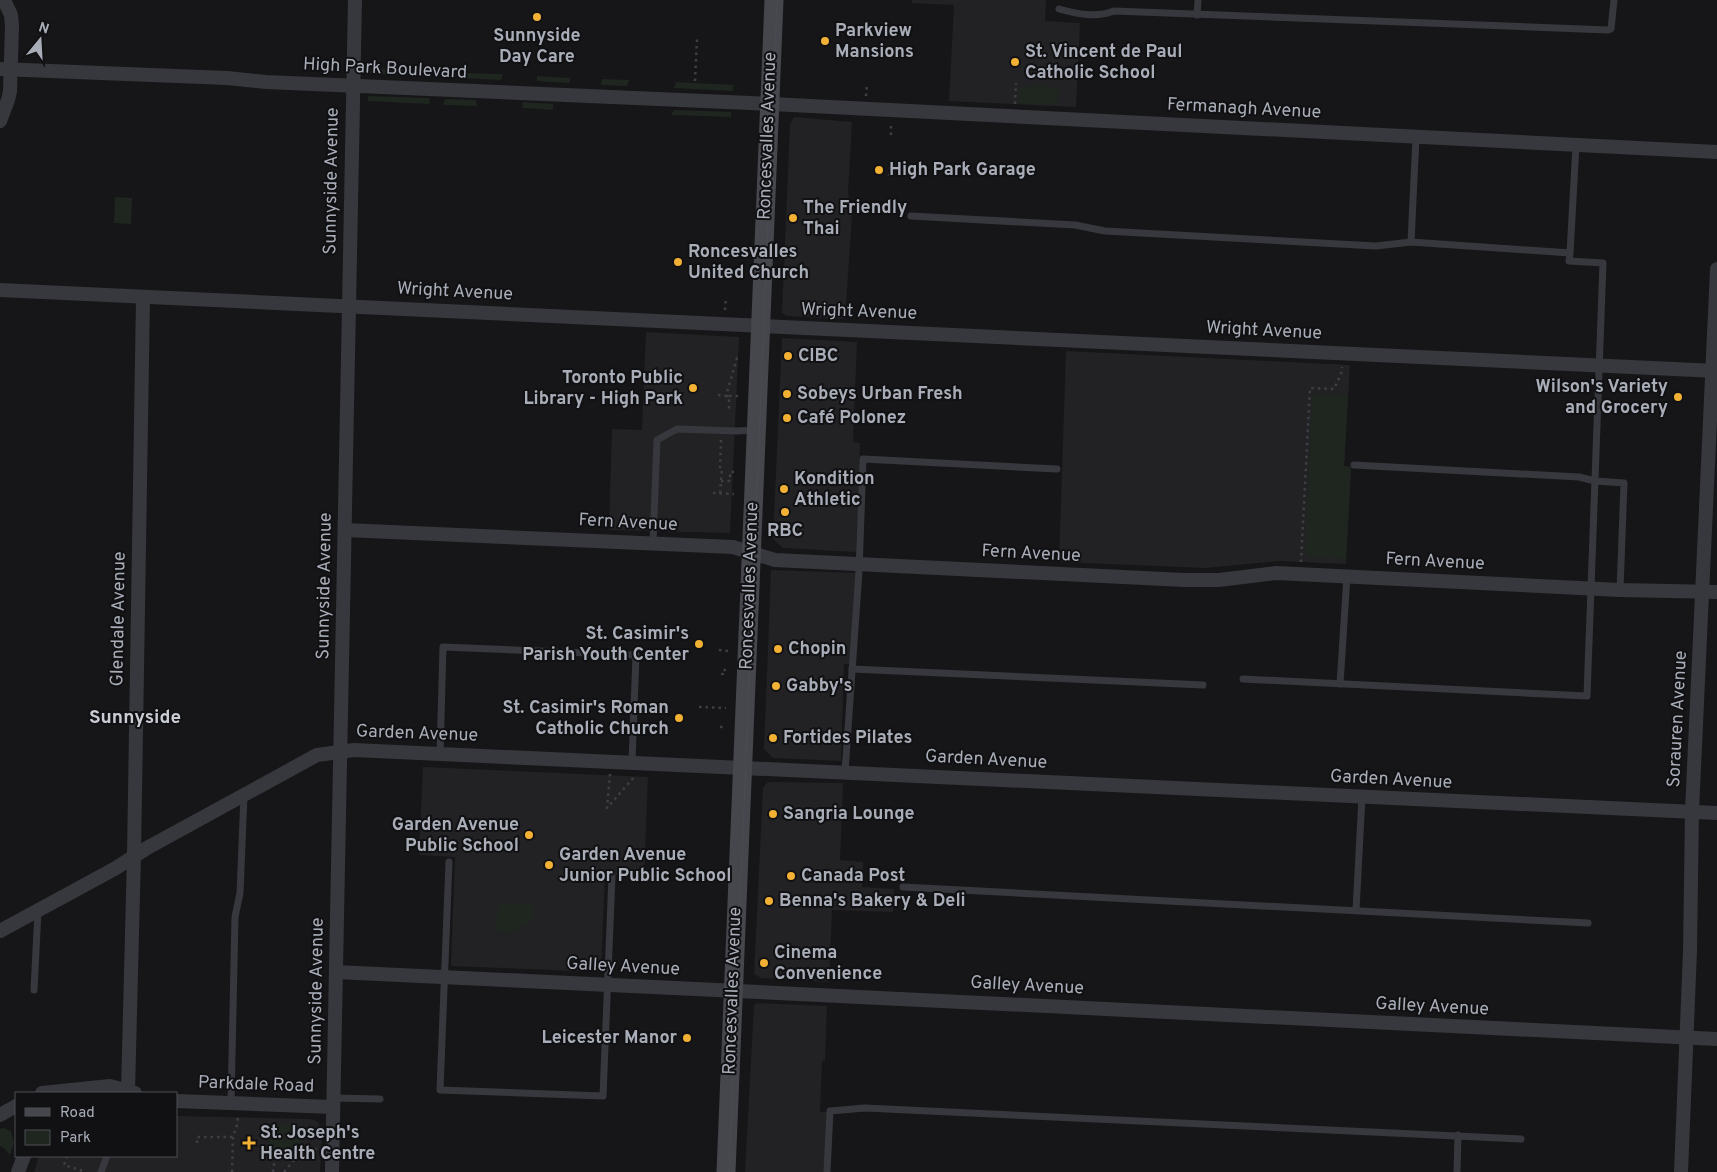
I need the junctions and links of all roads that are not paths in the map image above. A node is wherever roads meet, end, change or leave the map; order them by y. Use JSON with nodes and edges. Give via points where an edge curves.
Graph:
{"nodes":[{"id":1,"x":4,"y":0,"type":"edge"},
{"id":2,"x":354,"y":0,"type":"edge"},
{"id":3,"x":774,"y":0,"type":"edge"},
{"id":4,"x":1198,"y":0,"type":"edge"},
{"id":5,"x":1614,"y":0,"type":"edge"},
{"id":6,"x":1059,"y":9,"type":"dead end"},
{"id":7,"x":1197,"y":15,"type":"junction"},
{"id":8,"x":5,"y":69,"type":"edge"},
{"id":9,"x":353,"y":86,"type":"junction"},
{"id":10,"x":769,"y":104,"type":"junction"},
{"id":11,"x":0,"y":121,"type":"edge"},
{"id":12,"x":1416,"y":136,"type":"junction"},
{"id":13,"x":1576,"y":145,"type":"junction"},
{"id":14,"x":1717,"y":152,"type":"edge"},
{"id":15,"x":911,"y":216,"type":"dead end"},
{"id":16,"x":1411,"y":242,"type":"junction"},
{"id":17,"x":1570,"y":253,"type":"junction"},
{"id":18,"x":1717,"y":269,"type":"edge"},
{"id":19,"x":0,"y":290,"type":"edge"},
{"id":20,"x":143,"y":298,"type":"junction"},
{"id":21,"x":348,"y":307,"type":"junction"},
{"id":22,"x":761,"y":326,"type":"junction"},
{"id":23,"x":1600,"y":365,"type":"junction"},
{"id":24,"x":1715,"y":371,"type":"edge"},
{"id":25,"x":757,"y":430,"type":"junction"},
{"id":26,"x":1354,"y":465,"type":"dead end"},
{"id":27,"x":1057,"y":469,"type":"dead end"},
{"id":28,"x":1595,"y":481,"type":"junction"},
{"id":29,"x":345,"y":530,"type":"junction"},
{"id":30,"x":653,"y":543,"type":"junction"},
{"id":31,"x":751,"y":554,"type":"junction"},
{"id":32,"x":859,"y":563,"type":"junction"},
{"id":33,"x":1347,"y":576,"type":"junction"},
{"id":34,"x":1591,"y":588,"type":"junction"},
{"id":35,"x":1620,"y":590,"type":"junction"},
{"id":36,"x":1702,"y":592,"type":"junction"},
{"id":37,"x":1717,"y":592,"type":"edge"},
{"id":38,"x":852,"y":669,"type":"junction"},
{"id":39,"x":1243,"y":679,"type":"dead end"},
{"id":40,"x":1340,"y":684,"type":"junction"},
{"id":41,"x":1203,"y":685,"type":"dead end"},
{"id":42,"x":340,"y":750,"type":"junction"},
{"id":43,"x":440,"y":754,"type":"junction"},
{"id":44,"x":636,"y":766,"type":"junction"},
{"id":45,"x":743,"y":768,"type":"junction"},
{"id":46,"x":845,"y":772,"type":"junction"},
{"id":47,"x":244,"y":795,"type":"junction"},
{"id":48,"x":1362,"y":797,"type":"junction"},
{"id":49,"x":1692,"y":811,"type":"junction"},
{"id":50,"x":1717,"y":813,"type":"edge"},
{"id":51,"x":134,"y":855,"type":"junction"},
{"id":52,"x":450,"y":862,"type":"dead end"},
{"id":53,"x":612,"y":876,"type":"dead end"},
{"id":54,"x":903,"y":887,"type":"dead end"},
{"id":55,"x":1356,"y":910,"type":"junction"},
{"id":56,"x":38,"y":911,"type":"junction"},
{"id":57,"x":1588,"y":922,"type":"dead end"},
{"id":58,"x":0,"y":932,"type":"edge"},
{"id":59,"x":336,"y":972,"type":"junction"},
{"id":60,"x":445,"y":977,"type":"junction"},
{"id":61,"x":607,"y":984,"type":"junction"},
{"id":62,"x":34,"y":990,"type":"dead end"},
{"id":63,"x":733,"y":991,"type":"junction"},
{"id":64,"x":1686,"y":1036,"type":"junction"},
{"id":65,"x":1717,"y":1039,"type":"edge"},
{"id":66,"x":52,"y":1092,"type":"edge"},
{"id":67,"x":127,"y":1092,"type":"edge"},
{"id":68,"x":130,"y":1092,"type":"edge"},
{"id":69,"x":380,"y":1099,"type":"dead end"},
{"id":70,"x":178,"y":1101,"type":"edge"},
{"id":71,"x":231,"y":1102,"type":"junction"},
{"id":72,"x":334,"y":1102,"type":"junction"},
{"id":73,"x":1458,"y":1135,"type":"junction"},
{"id":74,"x":1521,"y":1139,"type":"dead end"},
{"id":75,"x":24,"y":1157,"type":"edge"},
{"id":76,"x":107,"y":1157,"type":"edge"},
{"id":77,"x":18,"y":1172,"type":"edge"},
{"id":78,"x":101,"y":1172,"type":"edge"},
{"id":79,"x":332,"y":1172,"type":"edge"},
{"id":80,"x":726,"y":1172,"type":"edge"},
{"id":81,"x":827,"y":1172,"type":"edge"},
{"id":82,"x":1456,"y":1172,"type":"edge"},
{"id":83,"x":1681,"y":1172,"type":"edge"}],
"edges":[{"from":1,"to":8,"type":"street","via":[[12,26]]},
{"from":2,"to":9,"type":"street","name":"Sunnyside Avenue"},
{"from":3,"to":10,"type":"street","name":"Roncesvalles Avenue"},
{"from":4,"to":7,"type":"lane"},
{"from":5,"to":7,"type":"lane","via":[[1613,24],[1608,30]]},
{"from":6,"to":7,"type":"lane","via":[[1076,14]]},
{"from":8,"to":9,"type":"street","name":"High Park Boulevard"},
{"from":8,"to":11,"type":"street","via":[[8,100]]},
{"from":9,"to":10,"type":"street","name":"High Park Boulevard"},
{"from":9,"to":21,"type":"street","name":"Sunnyside Avenue"},
{"from":10,"to":12,"type":"street","name":"Fermanagh Avenue"},
{"from":10,"to":22,"type":"street","name":"Roncesvalles Avenue"},
{"from":12,"to":13,"type":"street","name":"Fermanagh Avenue"},
{"from":12,"to":16,"type":"lane"},
{"from":13,"to":14,"type":"street","name":"Fermanagh Avenue"},
{"from":13,"to":17,"type":"lane"},
{"from":15,"to":16,"type":"lane","via":[[1376,246]]},
{"from":16,"to":17,"type":"lane"},
{"from":17,"to":23,"type":"lane","via":[[1569,261],[1603,264]]},
{"from":18,"to":24,"type":"street","name":"Sorauren Avenue"},
{"from":19,"to":20,"type":"street","name":"Wright Avenue"},
{"from":20,"to":21,"type":"street","name":"Wright Avenue"},
{"from":20,"to":51,"type":"street","name":"Glendale Avenue"},
{"from":21,"to":22,"type":"street","name":"Wright Avenue"},
{"from":21,"to":29,"type":"street","name":"Sunnyside Avenue"},
{"from":22,"to":23,"type":"street","name":"Wright Avenue"},
{"from":22,"to":25,"type":"street","name":"Roncesvalles Avenue"},
{"from":23,"to":24,"type":"street","name":"Wright Avenue"},
{"from":23,"to":28,"type":"lane"},
{"from":24,"to":36,"type":"street","name":"Sorauren Avenue"},
{"from":25,"to":30,"type":"lane","via":[[677,429],[657,440]]},
{"from":25,"to":31,"type":"street","name":"Roncesvalles Avenue"},
{"from":26,"to":28,"type":"lane","via":[[1579,477]]},
{"from":27,"to":32,"type":"lane","via":[[863,459]]},
{"from":28,"to":34,"type":"lane"},
{"from":28,"to":35,"type":"lane","via":[[1624,483]]},
{"from":29,"to":30,"type":"street","name":"Fern Avenue"},
{"from":29,"to":42,"type":"street","name":"Sunnyside Avenue"},
{"from":30,"to":31,"type":"street","name":"Fern Avenue","via":[[733,547]]},
{"from":31,"to":32,"type":"street","name":"Fern Avenue","via":[[775,560]]},
{"from":31,"to":45,"type":"street","name":"Roncesvalles Avenue"},
{"from":32,"to":33,"type":"street","name":"Fern Avenue","via":[[1184,580],[1219,580],[1276,573]]},
{"from":32,"to":38,"type":"lane"},
{"from":33,"to":34,"type":"street","name":"Fern Avenue"},
{"from":33,"to":40,"type":"lane"},
{"from":34,"to":35,"type":"street","name":"Fern Avenue"},
{"from":34,"to":40,"type":"lane","via":[[1587,696]]},
{"from":35,"to":36,"type":"street","name":"Fern Avenue"},
{"from":36,"to":37,"type":"street","name":"Fern Avenue"},
{"from":36,"to":49,"type":"street","name":"Sorauren Avenue"},
{"from":38,"to":41,"type":"lane"},
{"from":38,"to":46,"type":"lane"},
{"from":39,"to":40,"type":"lane"},
{"from":42,"to":43,"type":"street","name":"Garden Avenue"},
{"from":42,"to":47,"type":"street","name":"Garden Avenue","via":[[317,755]]},
{"from":42,"to":59,"type":"street","name":"Sunnyside Avenue"},
{"from":43,"to":44,"type":"street","name":"Garden Avenue"},
{"from":43,"to":44,"type":"lane","via":[[443,646],[636,655]]},
{"from":44,"to":45,"type":"street","name":"Garden Avenue"},
{"from":45,"to":46,"type":"street","name":"Garden Avenue"},
{"from":45,"to":63,"type":"street","name":"Roncesvalles Avenue"},
{"from":46,"to":48,"type":"street","name":"Garden Avenue"},
{"from":47,"to":51,"type":"street","name":"Garden Avenue"},
{"from":47,"to":71,"type":"lane","via":[[240,893],[235,917]]},
{"from":48,"to":49,"type":"street","name":"Garden Avenue"},
{"from":48,"to":55,"type":"lane"},
{"from":49,"to":50,"type":"street","name":"Garden Avenue"},
{"from":49,"to":64,"type":"street","name":"Sorauren Avenue"},
{"from":51,"to":56,"type":"street","name":"Garden Avenue"},
{"from":51,"to":68,"type":"street","name":"Glendale Avenue"},
{"from":52,"to":60,"type":"lane"},
{"from":53,"to":61,"type":"lane"},
{"from":54,"to":55,"type":"lane"},
{"from":55,"to":57,"type":"lane"},
{"from":56,"to":58,"type":"street","name":"Garden Avenue"},
{"from":56,"to":62,"type":"lane"},
{"from":59,"to":60,"type":"street","name":"Galley Avenue"},
{"from":59,"to":72,"type":"street","name":"Sunnyside Avenue"},
{"from":60,"to":61,"type":"street","name":"Galley Avenue"},
{"from":60,"to":61,"type":"lane","via":[[440,1090],[603,1096]]},
{"from":61,"to":63,"type":"street","name":"Galley Avenue"},
{"from":63,"to":64,"type":"street","name":"Galley Avenue"},
{"from":63,"to":80,"type":"street","name":"Roncesvalles Avenue"},
{"from":64,"to":65,"type":"street","name":"Galley Avenue"},
{"from":64,"to":83,"type":"street","name":"Sorauren Avenue"},
{"from":66,"to":67,"type":"street","via":[[110,1086]]},
{"from":69,"to":72,"type":"lane"},
{"from":70,"to":71,"type":"street","name":"Parkdale Road"},
{"from":71,"to":72,"type":"street","name":"Parkdale Road"},
{"from":72,"to":79,"type":"street","name":"Sunnyside Avenue"},
{"from":73,"to":74,"type":"lane"},
{"from":73,"to":81,"type":"lane","via":[[865,1108],[830,1111]]},
{"from":73,"to":82,"type":"lane"},
{"from":75,"to":77,"type":"street"},
{"from":76,"to":78,"type":"lane"}]}
